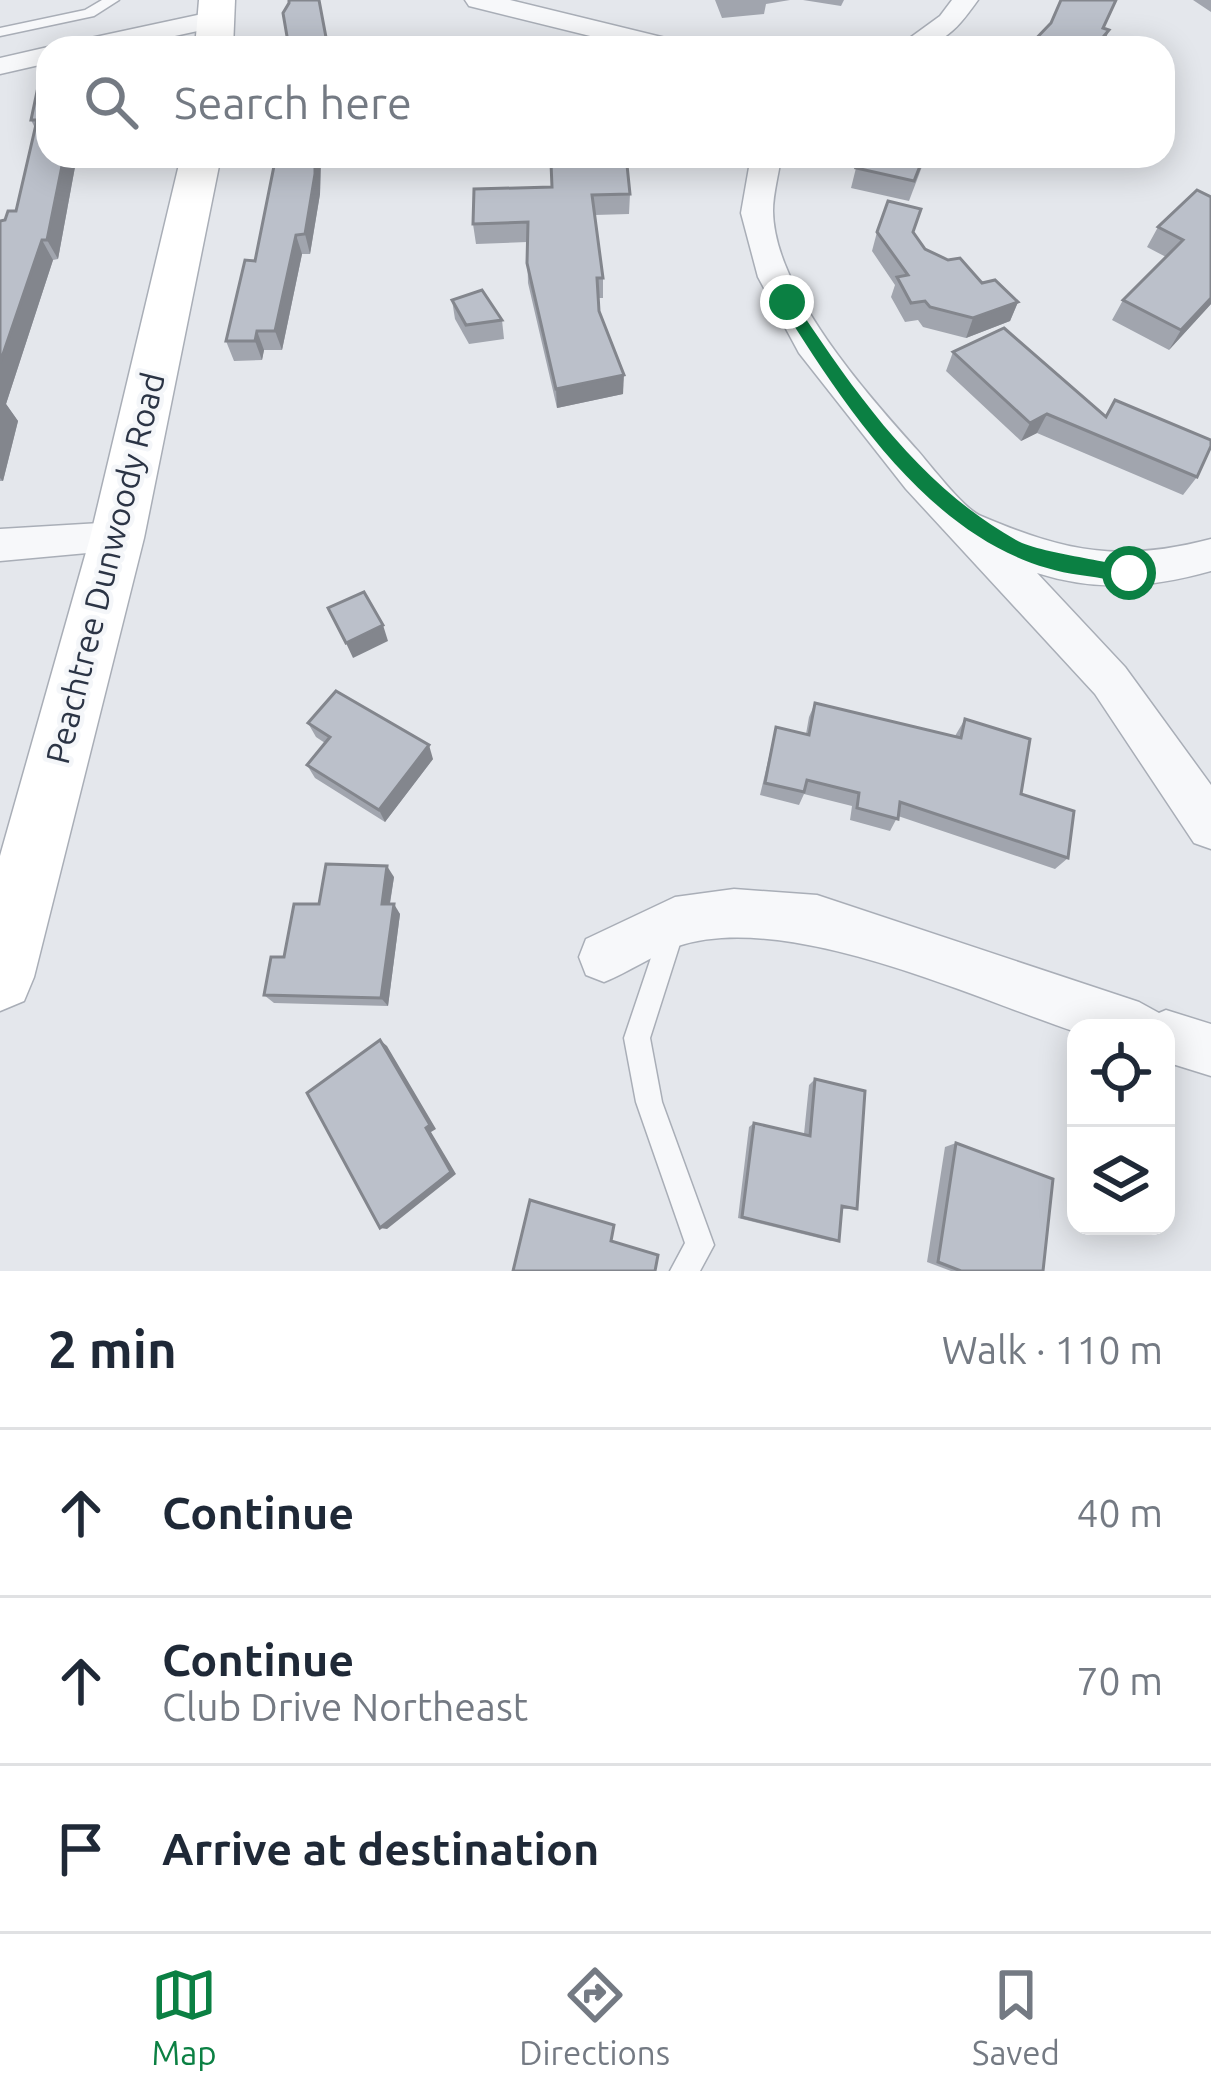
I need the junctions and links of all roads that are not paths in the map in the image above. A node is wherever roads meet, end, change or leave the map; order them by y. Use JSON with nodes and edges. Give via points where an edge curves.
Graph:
{"nodes":[{"id":1,"x":112,"y":0,"type":"edge"},
{"id":2,"x":478,"y":0,"type":"edge"},
{"id":3,"x":965,"y":0,"type":"edge"},
{"id":4,"x":216,"y":22,"type":"edge"},
{"id":5,"x":0,"y":32,"type":"edge"},
{"id":6,"x":144,"y":36,"type":"edge"},
{"id":7,"x":624,"y":36,"type":"edge"},
{"id":8,"x":928,"y":36,"type":"edge"},
{"id":9,"x":36,"y":58,"type":"edge"},
{"id":10,"x":0,"y":66,"type":"edge"},
{"id":11,"x":198,"y":168,"type":"edge"},
{"id":12,"x":763,"y":168,"type":"edge"},
{"id":13,"x":944,"y":502,"type":"junction"},
{"id":14,"x":117,"y":538,"type":"junction"},
{"id":15,"x":0,"y":544,"type":"edge"},
{"id":16,"x":1211,"y":555,"type":"edge"},
{"id":17,"x":1211,"y":827,"type":"edge"},
{"id":18,"x":675,"y":922,"type":"junction"},
{"id":19,"x":604,"y":957,"type":"dead end"},
{"id":20,"x":0,"y":977,"type":"edge"},
{"id":21,"x":1112,"y":1019,"type":"edge"},
{"id":22,"x":1175,"y":1039,"type":"edge"},
{"id":23,"x":1211,"y":1050,"type":"edge"},
{"id":24,"x":684,"y":1271,"type":"edge"}],
"edges":[{"from":1,"to":5,"type":"lane","via":[[89,13]]},
{"from":2,"to":7,"type":"street"},
{"from":3,"to":8,"type":"street"},
{"from":4,"to":6,"type":"street"},
{"from":9,"to":10,"type":"street"},
{"from":11,"to":14,"type":"main road","name":"Peachtree Dunwoody Road"},
{"from":12,"to":13,"type":"street","via":[[754,200],[758,234],[787,302],[849,397]]},
{"from":13,"to":16,"type":"street","via":[[1012,547],[1093,572],[1163,570]]},
{"from":13,"to":17,"type":"street","via":[[1115,686]]},
{"from":14,"to":15,"type":"street"},
{"from":14,"to":20,"type":"main road","name":"Peachtree Dunwoody Road"},
{"from":18,"to":19,"type":"street"},
{"from":18,"to":21,"type":"street","via":[[734,913],[817,920]]},
{"from":18,"to":24,"type":"lane","via":[[637,1038],[650,1102],[700,1245]]},
{"from":22,"to":23,"type":"street"}]}
